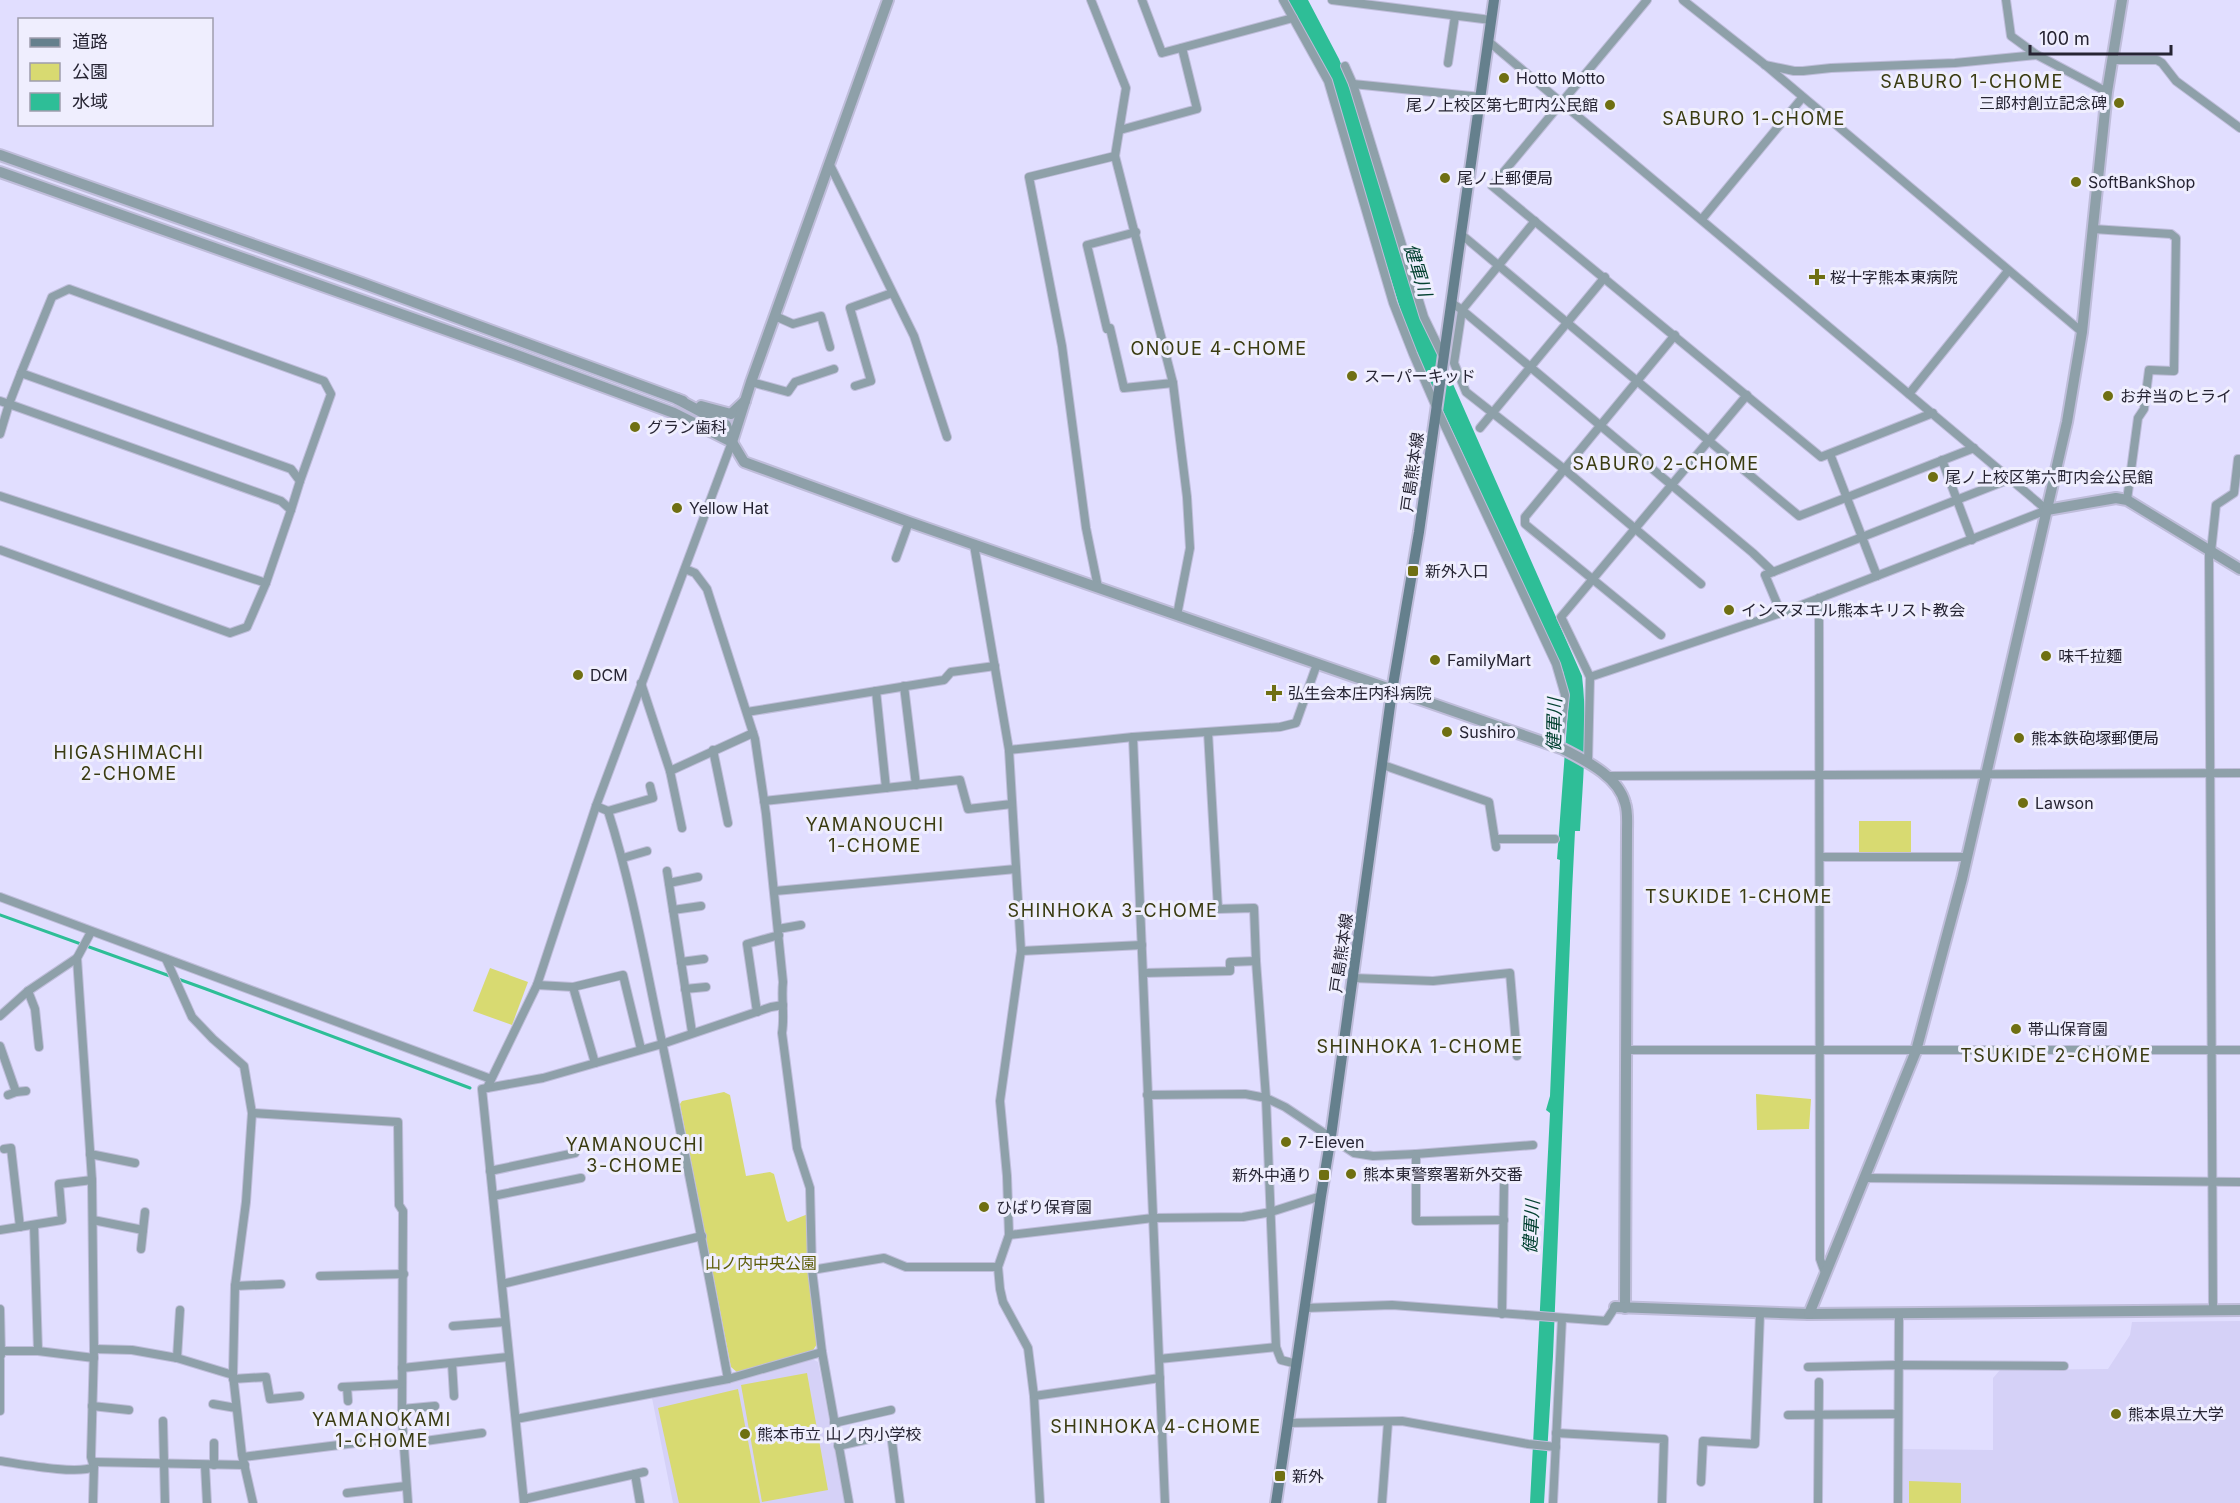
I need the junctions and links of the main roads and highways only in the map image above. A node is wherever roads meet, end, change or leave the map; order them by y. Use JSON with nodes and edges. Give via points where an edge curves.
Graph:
{"nodes":[{"id":1,"x":1494,"y":0,"type":"edge"},
{"id":2,"x":1276,"y":1503,"type":"edge"}],
"edges":[{"from":1,"to":2,"type":"main road","name":"戸島熊本線"}]}
